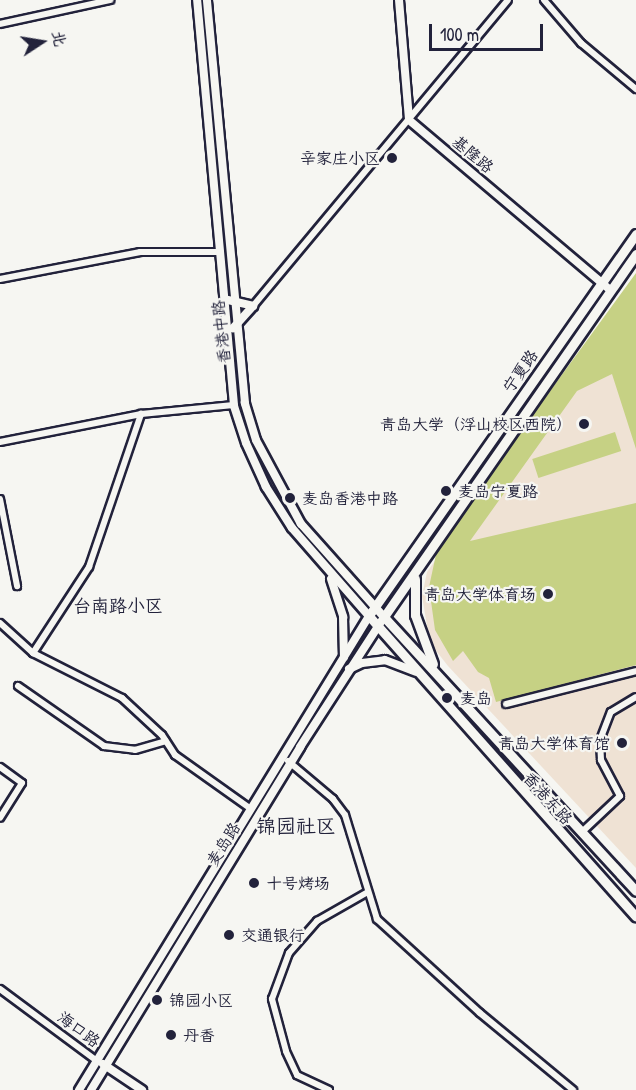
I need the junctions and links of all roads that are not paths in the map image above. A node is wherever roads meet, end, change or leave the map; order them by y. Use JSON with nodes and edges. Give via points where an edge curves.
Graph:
{"nodes":[{"id":1,"x":110,"y":0,"type":"edge"},
{"id":2,"x":197,"y":0,"type":"edge"},
{"id":3,"x":207,"y":0,"type":"edge"},
{"id":4,"x":399,"y":0,"type":"edge"},
{"id":5,"x":508,"y":0,"type":"edge"},
{"id":6,"x":544,"y":0,"type":"edge"},
{"id":7,"x":0,"y":24,"type":"edge"},
{"id":8,"x":636,"y":88,"type":"edge"},
{"id":9,"x":409,"y":120,"type":"junction"},
{"id":10,"x":636,"y":234,"type":"edge"},
{"id":11,"x":218,"y":252,"type":"junction"},
{"id":12,"x":636,"y":254,"type":"edge"},
{"id":13,"x":0,"y":279,"type":"edge"},
{"id":14,"x":601,"y":282,"type":"junction"},
{"id":15,"x":610,"y":290,"type":"junction"},
{"id":16,"x":222,"y":299,"type":"junction"},
{"id":17,"x":233,"y":301,"type":"junction"},
{"id":18,"x":253,"y":306,"type":"junction"},
{"id":19,"x":236,"y":327,"type":"junction"},
{"id":20,"x":226,"y":334,"type":"junction"},
{"id":21,"x":234,"y":405,"type":"junction"},
{"id":22,"x":141,"y":414,"type":"junction"},
{"id":23,"x":0,"y":442,"type":"edge"},
{"id":24,"x":0,"y":499,"type":"edge"},
{"id":25,"x":327,"y":570,"type":"junction"},
{"id":26,"x":415,"y":576,"type":"junction"},
{"id":27,"x":17,"y":586,"type":"dead end"},
{"id":28,"x":375,"y":607,"type":"junction"},
{"id":29,"x":369,"y":616,"type":"junction"},
{"id":30,"x":384,"y":617,"type":"junction"},
{"id":31,"x":0,"y":623,"type":"edge"},
{"id":32,"x":378,"y":627,"type":"junction"},
{"id":33,"x":33,"y":653,"type":"junction"},
{"id":34,"x":344,"y":659,"type":"junction"},
{"id":35,"x":349,"y":669,"type":"junction"},
{"id":36,"x":636,"y":671,"type":"edge"},
{"id":37,"x":416,"y":672,"type":"junction"},
{"id":38,"x":438,"y":674,"type":"junction"},
{"id":39,"x":18,"y":686,"type":"dead end"},
{"id":40,"x":636,"y":696,"type":"edge"},
{"id":41,"x":506,"y":704,"type":"dead end"},
{"id":42,"x":166,"y":741,"type":"junction"},
{"id":43,"x":287,"y":760,"type":"junction"},
{"id":44,"x":0,"y":767,"type":"edge"},
{"id":45,"x":250,"y":809,"type":"junction"},
{"id":46,"x":0,"y":818,"type":"edge"},
{"id":47,"x":583,"y":831,"type":"junction"},
{"id":48,"x":636,"y":891,"type":"edge"},
{"id":49,"x":366,"y":893,"type":"junction"},
{"id":50,"x":636,"y":917,"type":"edge"},
{"id":51,"x":0,"y":989,"type":"edge"},
{"id":52,"x":97,"y":1060,"type":"junction"},
{"id":53,"x":106,"y":1066,"type":"junction"},
{"id":54,"x":79,"y":1090,"type":"edge"},
{"id":55,"x":91,"y":1090,"type":"edge"},
{"id":56,"x":142,"y":1090,"type":"edge"},
{"id":57,"x":329,"y":1090,"type":"edge"},
{"id":58,"x":573,"y":1090,"type":"edge"}],
"edges":[{"from":1,"to":7,"type":"street"},
{"from":2,"to":11,"type":"main road","name":"香港中路"},
{"from":3,"to":17,"type":"main road","name":"香港中路"},
{"from":4,"to":9,"type":"main road"},
{"from":5,"to":9,"type":"street"},
{"from":6,"to":8,"type":"street","via":[[581,43]]},
{"from":9,"to":14,"type":"main road","name":"基隆路"},
{"from":9,"to":18,"type":"street"},
{"from":10,"to":14,"type":"main road","name":"宁夏路"},
{"from":11,"to":13,"type":"street","via":[[131,253]]},
{"from":11,"to":16,"type":"main road","name":"香港中路"},
{"from":12,"to":15,"type":"main road","name":"宁夏路"},
{"from":14,"to":15,"type":"main road","name":"基隆路"},
{"from":14,"to":28,"type":"main road","name":"宁夏路"},
{"from":15,"to":26,"type":"main road","name":"宁夏路"},
{"from":16,"to":17,"type":"main road"},
{"from":16,"to":20,"type":"main road","name":"香港中路"},
{"from":17,"to":18,"type":"main road"},
{"from":17,"to":19,"type":"main road","name":"香港中路"},
{"from":18,"to":19,"type":"main road"},
{"from":19,"to":20,"type":"main road"},
{"from":19,"to":28,"type":"main road","name":"香港中路","via":[[245,403],[256,440],[276,483],[301,524]]},
{"from":20,"to":21,"type":"main road","name":"香港中路"},
{"from":21,"to":22,"type":"street"},
{"from":21,"to":25,"type":"main road","name":"香港中路","via":[[266,487],[292,528]]},
{"from":22,"to":23,"type":"street"},
{"from":22,"to":33,"type":"street","via":[[89,567]]},
{"from":24,"to":27,"type":"street"},
{"from":25,"to":29,"type":"main road","name":"香港中路"},
{"from":25,"to":34,"type":"main road","via":[[343,617]]},
{"from":26,"to":30,"type":"main road","name":"宁夏路"},
{"from":26,"to":38,"type":"main road","via":[[416,615]]},
{"from":28,"to":29,"type":"main road","name":"宁夏路"},
{"from":28,"to":30,"type":"main road","name":"香港中路"},
{"from":29,"to":32,"type":"main road","name":"香港东路"},
{"from":29,"to":34,"type":"main road","name":"麦岛路"},
{"from":30,"to":32,"type":"main road","name":"麦岛路"},
{"from":30,"to":38,"type":"main road","name":"香港东路"},
{"from":31,"to":33,"type":"street"},
{"from":32,"to":35,"type":"main road","name":"麦岛路"},
{"from":32,"to":37,"type":"main road","name":"香港东路"},
{"from":33,"to":42,"type":"street","via":[[122,698]]},
{"from":34,"to":43,"type":"main road","name":"麦岛路"},
{"from":35,"to":37,"type":"main road","via":[[385,660]]},
{"from":35,"to":43,"type":"main road","name":"麦岛路"},
{"from":36,"to":41,"type":"street"},
{"from":37,"to":50,"type":"main road","name":"香港东路"},
{"from":38,"to":47,"type":"main road","name":"香港东路"},
{"from":39,"to":42,"type":"street","via":[[104,746],[135,750]]},
{"from":40,"to":47,"type":"street","via":[[611,712],[600,740],[601,760],[620,796]]},
{"from":42,"to":45,"type":"street","via":[[175,755]]},
{"from":43,"to":45,"type":"main road","name":"麦岛路"},
{"from":43,"to":49,"type":"street","via":[[345,814]]},
{"from":43,"to":53,"type":"main road","name":"麦岛路"},
{"from":44,"to":46,"type":"street","via":[[22,783]]},
{"from":45,"to":52,"type":"main road","name":"麦岛路"},
{"from":47,"to":48,"type":"main road","name":"香港东路"},
{"from":49,"to":57,"type":"street","via":[[317,921],[289,953],[272,999],[297,1075]]},
{"from":49,"to":58,"type":"street","via":[[377,919],[397,941]]},
{"from":51,"to":52,"type":"street","name":"海口路"},
{"from":52,"to":53,"type":"main road","name":"海口路"},
{"from":52,"to":54,"type":"main road","name":"麦岛路"},
{"from":53,"to":55,"type":"main road","name":"麦岛路"},
{"from":53,"to":56,"type":"main road","name":"海口路"}]}
